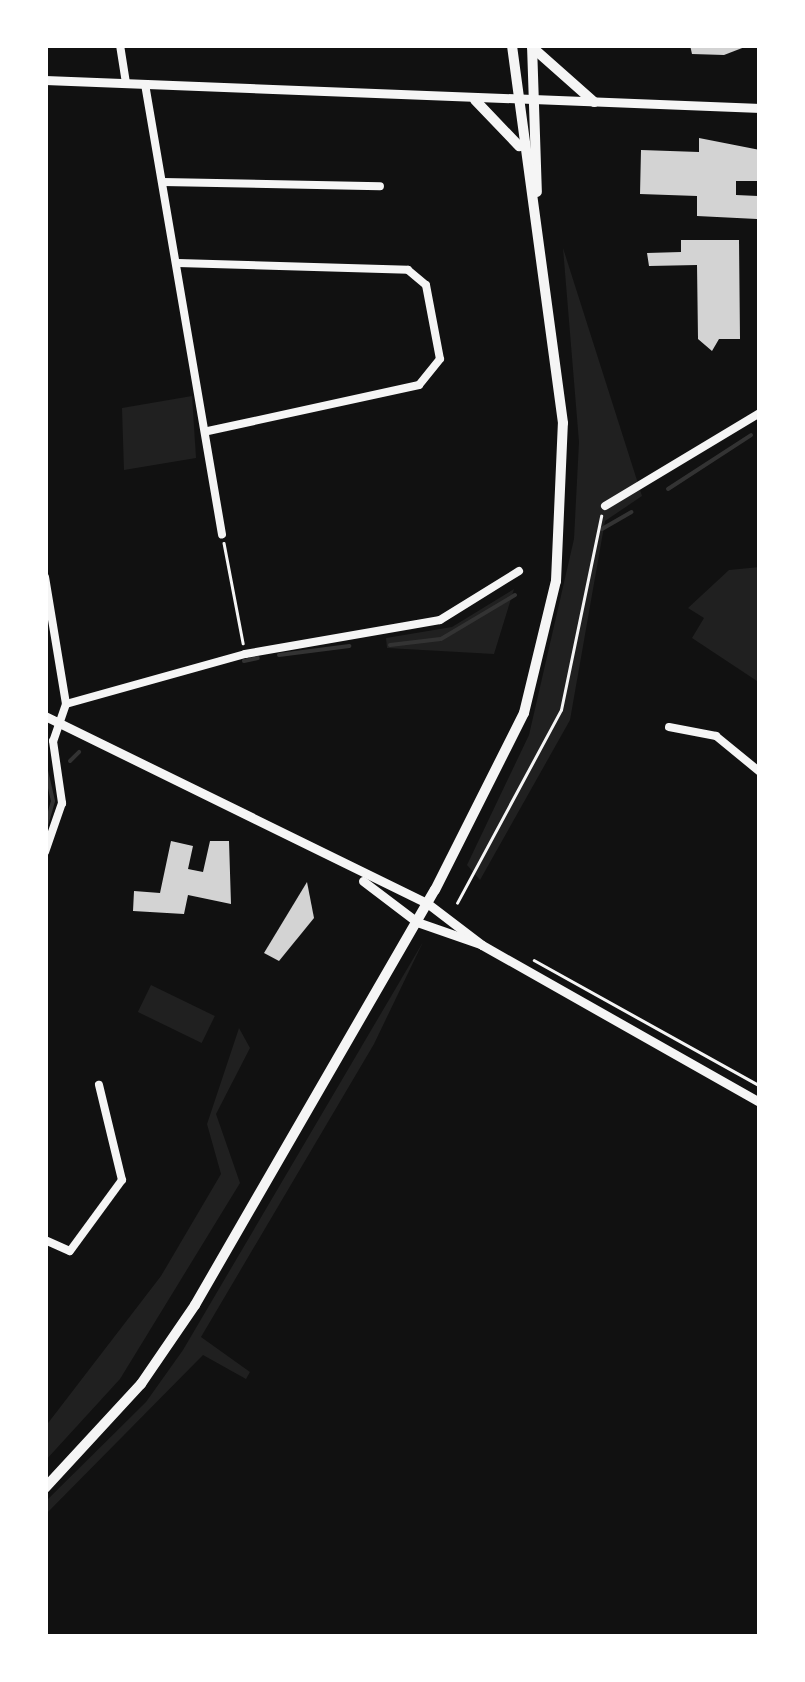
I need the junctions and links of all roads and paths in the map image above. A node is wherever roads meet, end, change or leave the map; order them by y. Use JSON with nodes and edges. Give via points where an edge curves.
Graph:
{"nodes":[{"id":1,"x":120,"y":45,"type":"edge"},
{"id":2,"x":512,"y":45,"type":"edge"},
{"id":3,"x":532,"y":46,"type":"edge"},
{"id":4,"x":45,"y":80,"type":"edge"},
{"id":5,"x":126,"y":84,"type":"junction"},
{"id":6,"x":146,"y":84,"type":"junction"},
{"id":7,"x":476,"y":100,"type":"junction"},
{"id":8,"x":516,"y":101,"type":"junction"},
{"id":9,"x":538,"y":102,"type":"junction"},
{"id":10,"x":594,"y":102,"type":"junction"},
{"id":11,"x":760,"y":108,"type":"edge"},
{"id":12,"x":520,"y":147,"type":"junction"},
{"id":13,"x":163,"y":182,"type":"junction"},
{"id":14,"x":380,"y":186,"type":"dead end"},
{"id":15,"x":537,"y":198,"type":"junction"},
{"id":16,"x":178,"y":263,"type":"junction"},
{"id":17,"x":760,"y":414,"type":"edge"},
{"id":18,"x":208,"y":431,"type":"junction"},
{"id":19,"x":606,"y":506,"type":"joint"},
{"id":20,"x":222,"y":534,"type":"joint"},
{"id":21,"x":519,"y":571,"type":"dead end"},
{"id":22,"x":45,"y":577,"type":"edge"},
{"id":23,"x":245,"y":654,"type":"junction"},
{"id":24,"x":66,"y":704,"type":"junction"},
{"id":25,"x":45,"y":716,"type":"edge"},
{"id":26,"x":58,"y":721,"type":"junction"},
{"id":27,"x":669,"y":727,"type":"dead end"},
{"id":28,"x":760,"y":772,"type":"edge"},
{"id":29,"x":45,"y":852,"type":"edge"},
{"id":30,"x":356,"y":875,"type":"junction"},
{"id":31,"x":428,"y":903,"type":"junction"},
{"id":32,"x":457,"y":913,"type":"dead end"},
{"id":33,"x":417,"y":922,"type":"junction"},
{"id":34,"x":482,"y":945,"type":"junction"},
{"id":35,"x":526,"y":956,"type":"dead end"},
{"id":36,"x":100,"y":1084,"type":"dead end"},
{"id":37,"x":760,"y":1086,"type":"edge"},
{"id":38,"x":760,"y":1102,"type":"edge"},
{"id":39,"x":45,"y":1240,"type":"edge"},
{"id":40,"x":45,"y":1488,"type":"edge"}],
"edges":[{"from":1,"to":5,"type":"street"},
{"from":2,"to":8,"type":"main road"},
{"from":3,"to":9,"type":"main road"},
{"from":3,"to":10,"type":"main road"},
{"from":4,"to":5,"type":"street"},
{"from":5,"to":6,"type":"street"},
{"from":6,"to":7,"type":"street"},
{"from":6,"to":13,"type":"street"},
{"from":7,"to":8,"type":"street"},
{"from":7,"to":12,"type":"main road"},
{"from":8,"to":9,"type":"street"},
{"from":8,"to":12,"type":"main road"},
{"from":9,"to":10,"type":"street"},
{"from":9,"to":15,"type":"main road"},
{"from":10,"to":11,"type":"street"},
{"from":12,"to":15,"type":"main road"},
{"from":13,"to":14,"type":"street"},
{"from":13,"to":16,"type":"street"},
{"from":15,"to":31,"type":"main road","via":[[563,424],[556,582],[524,713]]},
{"from":16,"to":18,"type":"street"},
{"from":16,"to":18,"type":"street","via":[[408,270],[426,285],[440,360],[418,385]]},
{"from":17,"to":19,"type":"street"},
{"from":18,"to":20,"type":"street"},
{"from":19,"to":32,"type":"path","via":[[561,710]]},
{"from":20,"to":23,"type":"path"},
{"from":21,"to":23,"type":"street","via":[[440,620]]},
{"from":22,"to":24,"type":"street"},
{"from":23,"to":24,"type":"street"},
{"from":24,"to":26,"type":"street"},
{"from":25,"to":26,"type":"street"},
{"from":26,"to":29,"type":"street","via":[[62,803]]},
{"from":26,"to":30,"type":"street"},
{"from":27,"to":28,"type":"street","via":[[716,736]]},
{"from":30,"to":31,"type":"street"},
{"from":30,"to":33,"type":"street"},
{"from":31,"to":33,"type":"main road"},
{"from":31,"to":34,"type":"street"},
{"from":33,"to":34,"type":"street"},
{"from":33,"to":40,"type":"main road","via":[[195,1305],[141,1384]]},
{"from":34,"to":38,"type":"street"},
{"from":35,"to":37,"type":"path"},
{"from":36,"to":39,"type":"street","via":[[122,1180],[70,1251]]}]}
